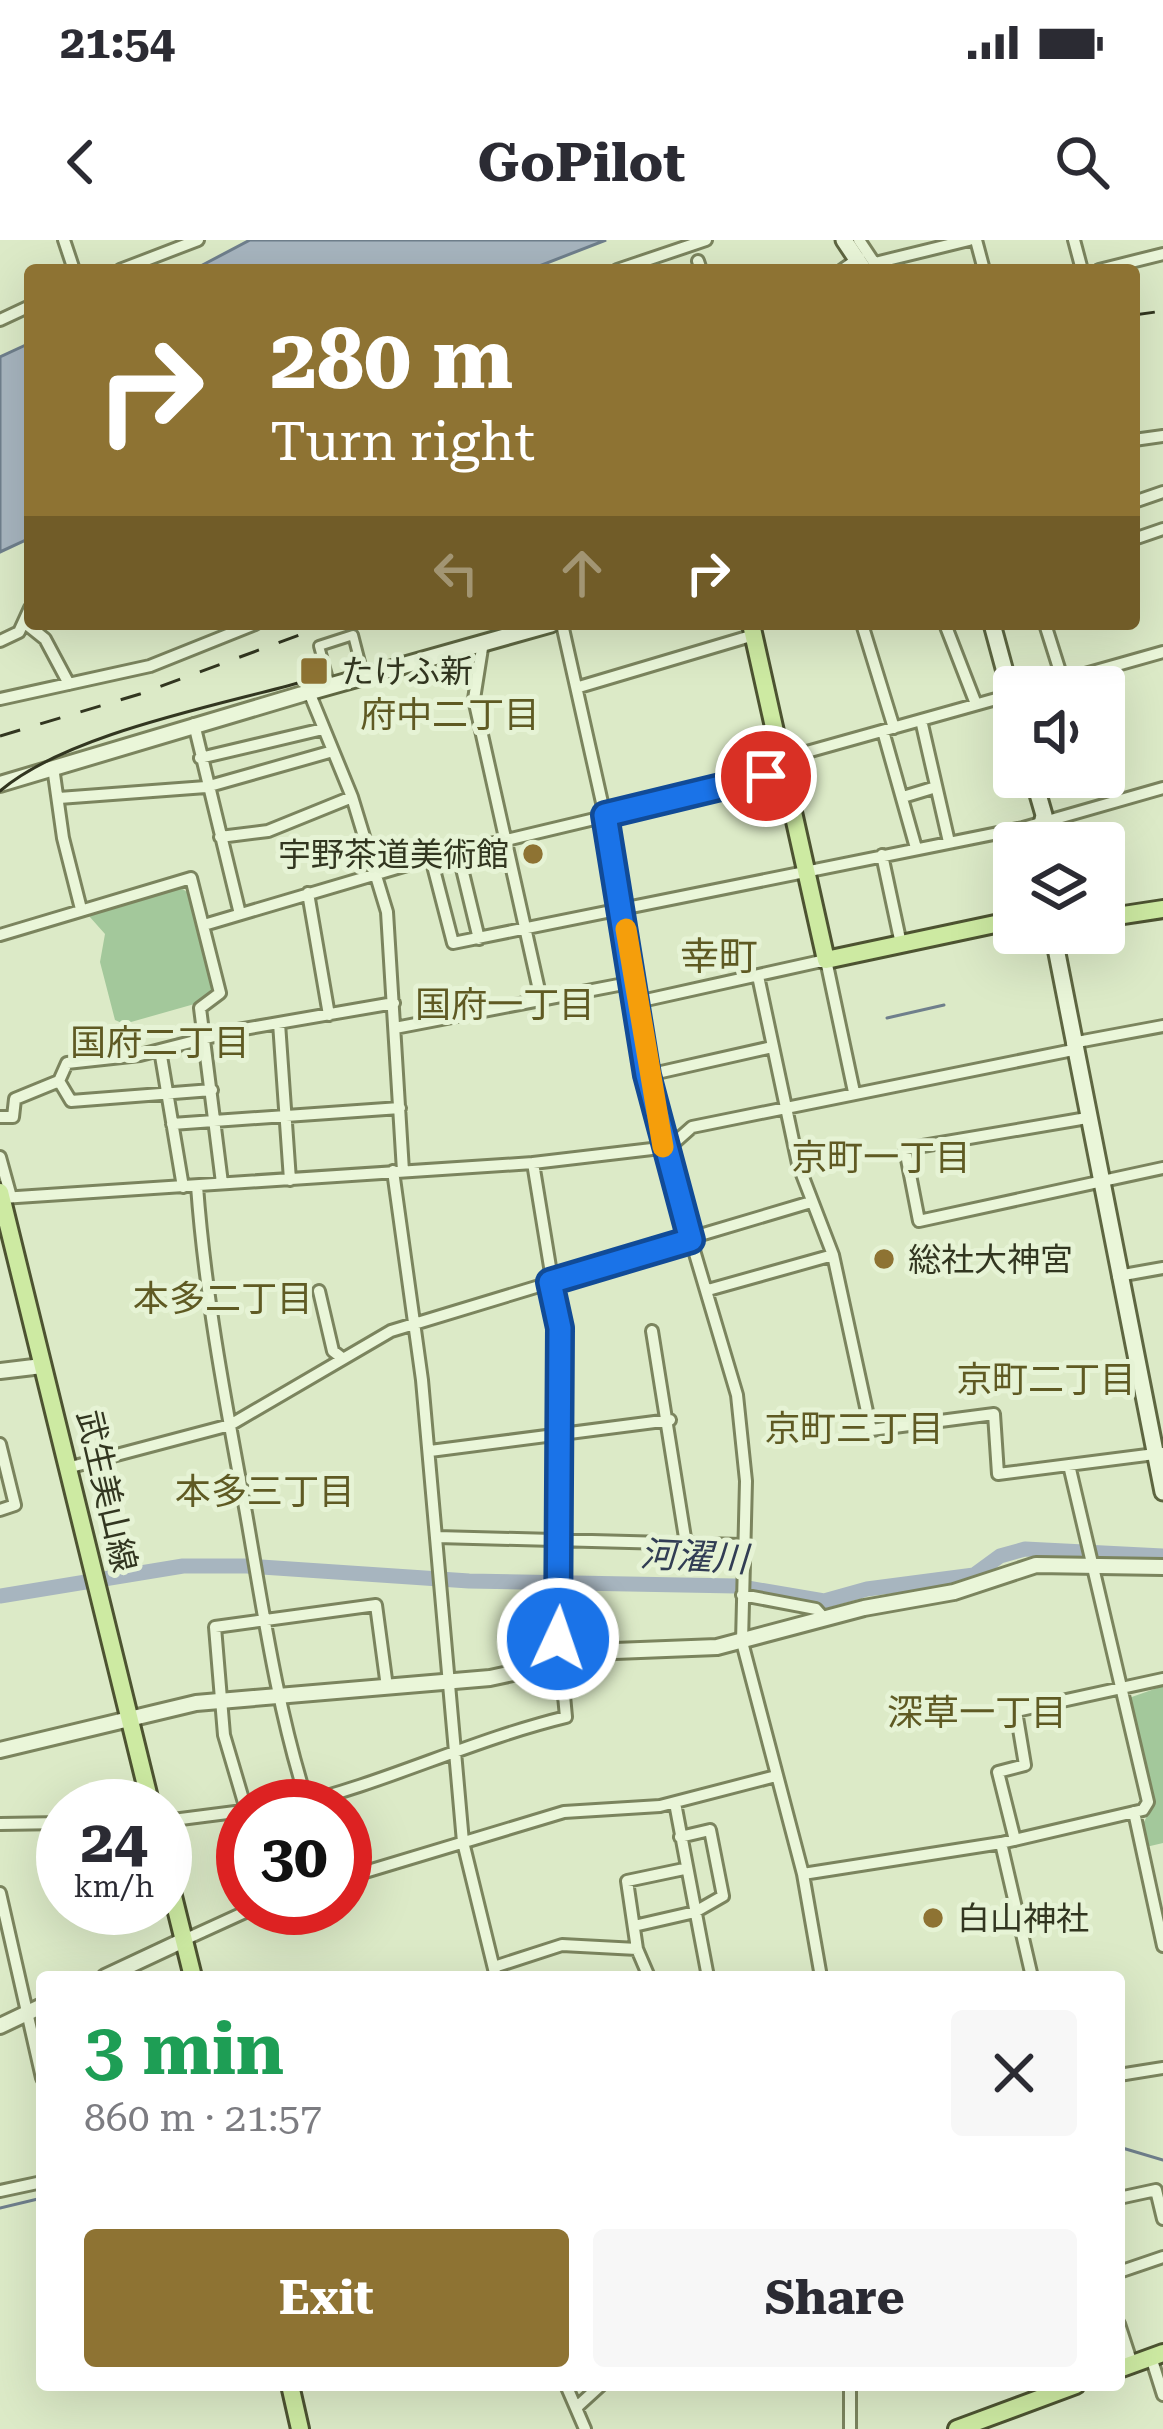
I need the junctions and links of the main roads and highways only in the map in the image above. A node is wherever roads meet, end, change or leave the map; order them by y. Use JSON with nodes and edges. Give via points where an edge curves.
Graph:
{"nodes":[{"id":1,"x":528,"y":630,"type":"edge"},
{"id":2,"x":753,"y":630,"type":"edge"},
{"id":3,"x":994,"y":630,"type":"edge"},
{"id":4,"x":1004,"y":666,"type":"edge"},
{"id":5,"x":309,"y":692,"type":"road end"},
{"id":6,"x":1163,"y":909,"type":"edge"},
{"id":7,"x":1125,"y":915,"type":"edge"},
{"id":8,"x":993,"y":924,"type":"edge"},
{"id":9,"x":1056,"y":954,"type":"edge"},
{"id":10,"x":4,"y":1196,"type":"edge"},
{"id":11,"x":1159,"y":1454,"type":"edge"},
{"id":12,"x":1163,"y":1492,"type":"edge"},
{"id":13,"x":144,"y":1779,"type":"edge"},
{"id":14,"x":183,"y":1935,"type":"edge"},
{"id":15,"x":192,"y":1971,"type":"edge"},
{"id":16,"x":1157,"y":2355,"type":"edge"},
{"id":17,"x":1126,"y":2366,"type":"edge"},
{"id":18,"x":291,"y":2391,"type":"edge"},
{"id":19,"x":1060,"y":2391,"type":"edge"},
{"id":20,"x":300,"y":2429,"type":"edge"},
{"id":21,"x":957,"y":2429,"type":"edge"}],
"edges":[{"from":1,"to":5,"type":"main road"},
{"from":2,"to":8,"type":"main road","via":[[826,960]]},
{"from":3,"to":4,"type":"main road"},
{"from":6,"to":7,"type":"main road"},
{"from":9,"to":11,"type":"main road"},
{"from":10,"to":13,"type":"main road","name":"武生美山線"},
{"from":11,"to":12,"type":"main road"},
{"from":14,"to":15,"type":"main road"},
{"from":16,"to":17,"type":"main road"},
{"from":18,"to":20,"type":"main road"},
{"from":19,"to":21,"type":"main road"}]}
